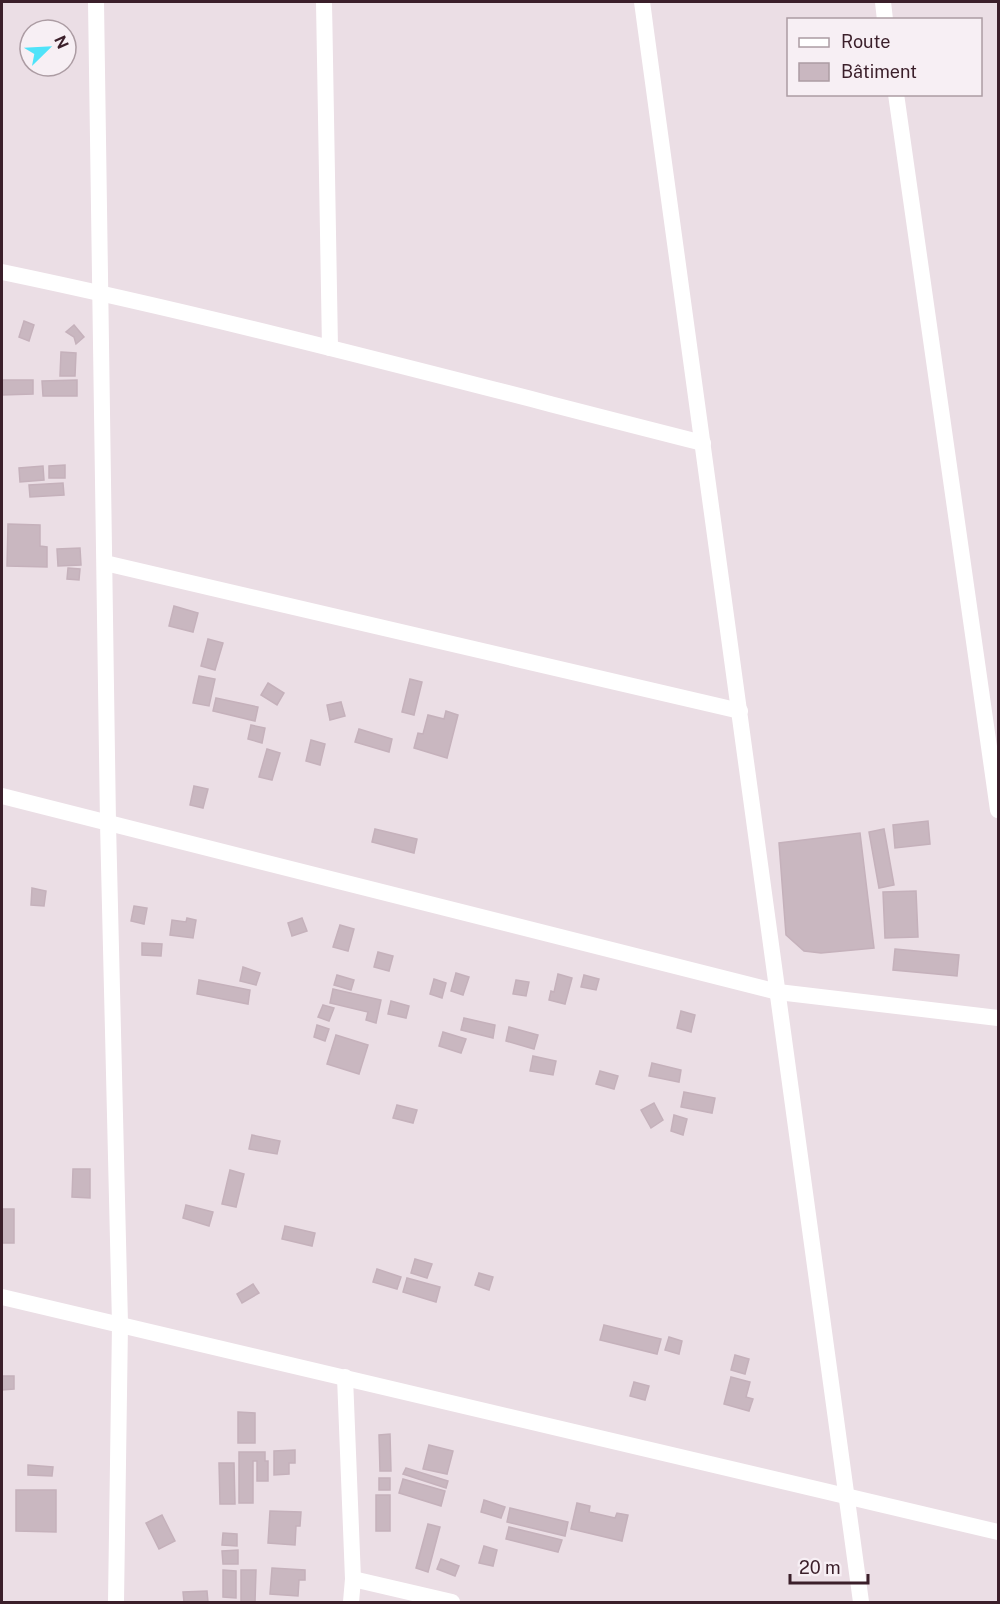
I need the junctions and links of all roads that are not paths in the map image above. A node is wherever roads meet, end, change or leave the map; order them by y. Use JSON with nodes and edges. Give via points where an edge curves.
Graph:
{"nodes":[{"id":1,"x":96,"y":2,"type":"edge"},
{"id":2,"x":324,"y":2,"type":"edge"},
{"id":3,"x":642,"y":2,"type":"edge"},
{"id":4,"x":883,"y":2,"type":"edge"},
{"id":5,"x":885,"y":18,"type":"edge"},
{"id":6,"x":896,"y":96,"type":"edge"},
{"id":7,"x":2,"y":272,"type":"edge"},
{"id":8,"x":101,"y":293,"type":"junction"},
{"id":9,"x":330,"y":348,"type":"junction"},
{"id":10,"x":703,"y":443,"type":"junction"},
{"id":11,"x":105,"y":563,"type":"junction"},
{"id":12,"x":740,"y":711,"type":"junction"},
{"id":13,"x":2,"y":796,"type":"edge"},
{"id":14,"x":999,"y":810,"type":"edge"},
{"id":15,"x":108,"y":824,"type":"junction"},
{"id":16,"x":778,"y":992,"type":"junction"},
{"id":17,"x":999,"y":1018,"type":"edge"},
{"id":18,"x":2,"y":1297,"type":"edge"},
{"id":19,"x":120,"y":1324,"type":"junction"},
{"id":20,"x":345,"y":1377,"type":"junction"},
{"id":21,"x":847,"y":1496,"type":"junction"},
{"id":22,"x":999,"y":1532,"type":"edge"},
{"id":23,"x":353,"y":1580,"type":"junction"},
{"id":24,"x":116,"y":1602,"type":"edge"},
{"id":25,"x":351,"y":1602,"type":"edge"},
{"id":26,"x":452,"y":1602,"type":"edge"},
{"id":27,"x":861,"y":1602,"type":"edge"}],
"edges":[{"from":1,"to":8,"type":"street"},
{"from":2,"to":9,"type":"street"},
{"from":3,"to":10,"type":"street"},
{"from":4,"to":5,"type":"street"},
{"from":6,"to":14,"type":"street"},
{"from":7,"to":8,"type":"street"},
{"from":8,"to":9,"type":"street"},
{"from":8,"to":11,"type":"street"},
{"from":9,"to":10,"type":"street"},
{"from":10,"to":12,"type":"street"},
{"from":11,"to":12,"type":"street"},
{"from":11,"to":15,"type":"street"},
{"from":12,"to":16,"type":"street"},
{"from":13,"to":15,"type":"street"},
{"from":15,"to":16,"type":"street"},
{"from":15,"to":19,"type":"street"},
{"from":16,"to":17,"type":"street"},
{"from":16,"to":21,"type":"street"},
{"from":18,"to":19,"type":"street"},
{"from":19,"to":20,"type":"street"},
{"from":19,"to":24,"type":"street"},
{"from":20,"to":21,"type":"street"},
{"from":20,"to":23,"type":"street"},
{"from":21,"to":22,"type":"street"},
{"from":21,"to":27,"type":"street"},
{"from":23,"to":25,"type":"street"},
{"from":23,"to":26,"type":"street"}]}
